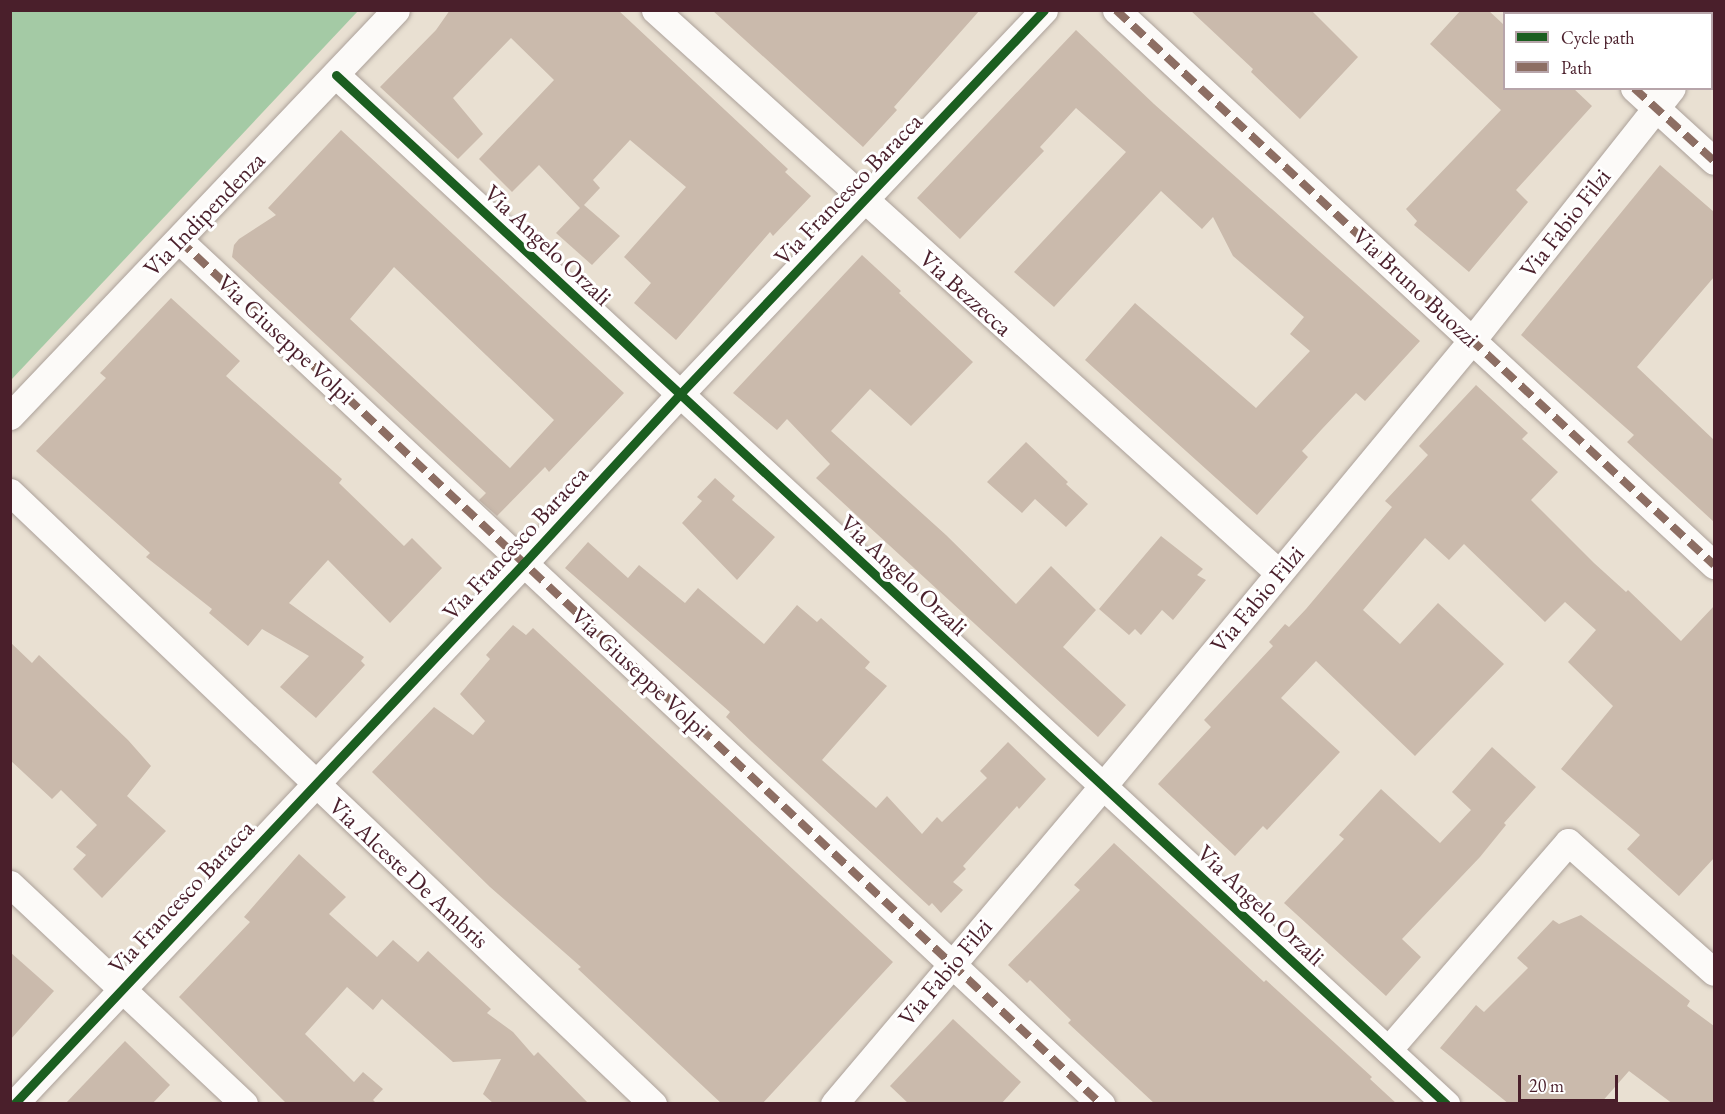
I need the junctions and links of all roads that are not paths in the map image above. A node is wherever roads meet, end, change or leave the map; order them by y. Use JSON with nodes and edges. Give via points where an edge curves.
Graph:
{"nodes":[{"id":1,"x":396,"y":10,"type":"edge"},
{"id":2,"x":656,"y":10,"type":"edge"},
{"id":3,"x":1044,"y":10,"type":"edge"},
{"id":4,"x":1116,"y":10,"type":"edge"},
{"id":5,"x":336,"y":75,"type":"junction"},
{"id":6,"x":1640,"y":90,"type":"edge"},
{"id":7,"x":1664,"y":98,"type":"edge"},
{"id":8,"x":1714,"y":161,"type":"edge"},
{"id":9,"x":864,"y":201,"type":"junction"},
{"id":10,"x":179,"y":240,"type":"junction"},
{"id":11,"x":1473,"y":339,"type":"junction"},
{"id":12,"x":680,"y":394,"type":"junction"},
{"id":13,"x":10,"y":416,"type":"edge"},
{"id":14,"x":10,"y":492,"type":"edge"},
{"id":15,"x":524,"y":563,"type":"junction"},
{"id":16,"x":1714,"y":565,"type":"edge"},
{"id":17,"x":1279,"y":573,"type":"junction"},
{"id":18,"x":315,"y":783,"type":"junction"},
{"id":19,"x":1103,"y":786,"type":"junction"},
{"id":20,"x":10,"y":884,"type":"edge"},
{"id":21,"x":952,"y":964,"type":"junction"},
{"id":22,"x":1714,"y":972,"type":"edge"},
{"id":23,"x":122,"y":989,"type":"junction"},
{"id":24,"x":1388,"y":1050,"type":"junction"},
{"id":25,"x":14,"y":1104,"type":"edge"},
{"id":26,"x":243,"y":1104,"type":"edge"},
{"id":27,"x":653,"y":1104,"type":"edge"},
{"id":28,"x":834,"y":1104,"type":"edge"},
{"id":29,"x":1101,"y":1104,"type":"edge"},
{"id":30,"x":1446,"y":1104,"type":"edge"}],
"edges":[{"from":1,"to":5,"type":"street","name":"Via Indipendenza"},
{"from":2,"to":9,"type":"street","name":"Via Bezzecca"},
{"from":3,"to":9,"type":"street","name":"Via Francesco Baracca"},
{"from":4,"to":11,"type":"street","name":"Via Bruno Buozzi"},
{"from":5,"to":10,"type":"street","name":"Via Indipendenza"},
{"from":5,"to":12,"type":"street","name":"Via Angelo Orzali"},
{"from":6,"to":7,"type":"street"},
{"from":7,"to":8,"type":"street"},
{"from":7,"to":11,"type":"street","name":"Via Fabio Filzi"},
{"from":9,"to":12,"type":"street","name":"Via Francesco Baracca"},
{"from":9,"to":17,"type":"street","name":"Via Bezzecca"},
{"from":10,"to":13,"type":"street","name":"Via Indipendenza"},
{"from":10,"to":15,"type":"street","name":"Via Giuseppe Volpi"},
{"from":11,"to":16,"type":"street","name":"Via Bruno Buozzi"},
{"from":11,"to":17,"type":"street","name":"Via Fabio Filzi"},
{"from":12,"to":15,"type":"street","name":"Via Francesco Baracca"},
{"from":12,"to":19,"type":"street","name":"Via Angelo Orzali"},
{"from":14,"to":18,"type":"street","name":"Via Alceste De Ambris"},
{"from":15,"to":18,"type":"street","name":"Via Francesco Baracca"},
{"from":15,"to":21,"type":"street","name":"Via Giuseppe Volpi"},
{"from":17,"to":19,"type":"street","name":"Via Fabio Filzi"},
{"from":18,"to":23,"type":"street","name":"Via Francesco Baracca"},
{"from":18,"to":27,"type":"street","name":"Via Alceste De Ambris"},
{"from":19,"to":21,"type":"street","name":"Via Fabio Filzi"},
{"from":19,"to":24,"type":"street","name":"Via Angelo Orzali"},
{"from":20,"to":23,"type":"street"},
{"from":21,"to":28,"type":"street","name":"Via Fabio Filzi"},
{"from":21,"to":29,"type":"street","name":"Via Giuseppe Volpi"},
{"from":22,"to":24,"type":"street","via":[[1568,842]]},
{"from":23,"to":25,"type":"street","name":"Via Francesco Baracca"},
{"from":23,"to":26,"type":"street"},
{"from":24,"to":30,"type":"street","name":"Via Angelo Orzali"}]}
